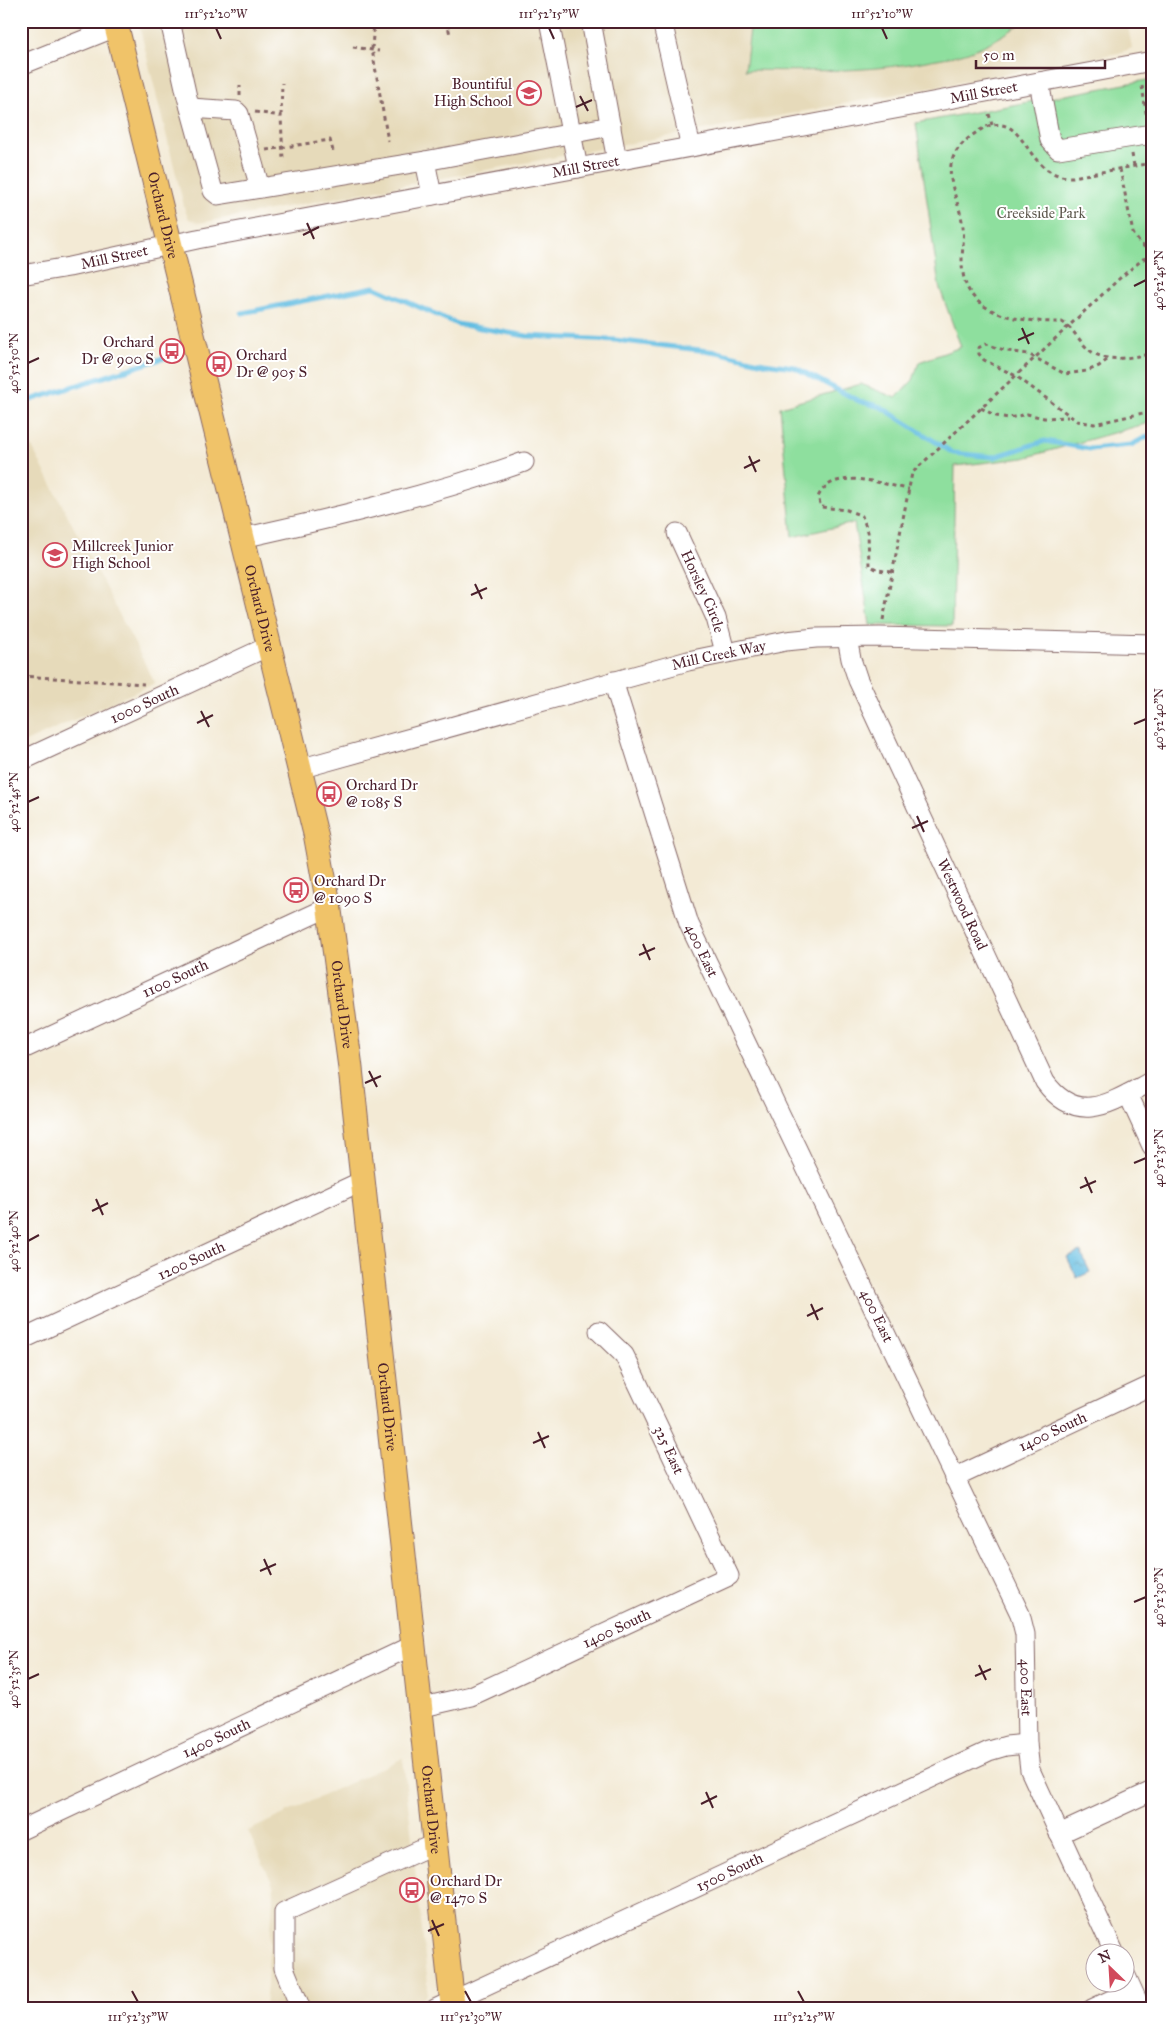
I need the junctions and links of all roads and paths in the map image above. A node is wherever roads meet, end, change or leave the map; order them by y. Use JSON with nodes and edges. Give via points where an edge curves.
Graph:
{"nodes":[{"id":1,"x":153,"y":21,"type":"edge"},
{"id":2,"x":170,"y":21,"type":"edge"},
{"id":3,"x":374,"y":21,"type":"edge"},
{"id":4,"x":447,"y":21,"type":"edge"},
{"id":5,"x":549,"y":21,"type":"edge"},
{"id":6,"x":591,"y":21,"type":"edge"},
{"id":7,"x":662,"y":21,"type":"edge"},
{"id":8,"x":116,"y":24,"type":"edge"},
{"id":9,"x":146,"y":26,"type":"dead end"},
{"id":10,"x":450,"y":35,"type":"dead end"},
{"id":11,"x":353,"y":47,"type":"dead end"},
{"id":12,"x":372,"y":49,"type":"junction"},
{"id":13,"x":379,"y":51,"type":"dead end"},
{"id":14,"x":1152,"y":61,"type":"edge"},
{"id":15,"x":21,"y":64,"type":"edge"},
{"id":16,"x":1039,"y":82,"type":"junction"},
{"id":17,"x":282,"y":83,"type":"dead end"},
{"id":18,"x":1142,"y":86,"type":"dead end"},
{"id":19,"x":190,"y":108,"type":"junction"},
{"id":20,"x":252,"y":112,"type":"dead end"},
{"id":21,"x":989,"y":114,"type":"dead end"},
{"id":22,"x":281,"y":116,"type":"junction"},
{"id":23,"x":610,"y":126,"type":"junction"},
{"id":24,"x":1150,"y":128,"type":"edge"},
{"id":25,"x":572,"y":134,"type":"junction"},
{"id":26,"x":388,"y":141,"type":"dead end"},
{"id":27,"x":691,"y":147,"type":"junction"},
{"id":28,"x":282,"y":148,"type":"junction"},
{"id":29,"x":263,"y":151,"type":"dead end"},
{"id":30,"x":333,"y":151,"type":"dead end"},
{"id":31,"x":283,"y":160,"type":"dead end"},
{"id":32,"x":425,"y":161,"type":"junction"},
{"id":33,"x":617,"y":161,"type":"junction"},
{"id":34,"x":578,"y":168,"type":"junction"},
{"id":35,"x":1120,"y":169,"type":"dead end"},
{"id":36,"x":260,"y":188,"type":"junction"},
{"id":37,"x":432,"y":195,"type":"junction"},
{"id":38,"x":169,"y":244,"type":"junction"},
{"id":39,"x":1152,"y":254,"type":"edge"},
{"id":40,"x":21,"y":275,"type":"edge"},
{"id":41,"x":1069,"y":326,"type":"junction"},
{"id":42,"x":1152,"y":354,"type":"edge"},
{"id":43,"x":1036,"y":357,"type":"junction"},
{"id":44,"x":1107,"y":360,"type":"junction"},
{"id":45,"x":1016,"y":376,"type":"junction"},
{"id":46,"x":981,"y":408,"type":"junction"},
{"id":47,"x":1152,"y":411,"type":"edge"},
{"id":48,"x":1068,"y":417,"type":"junction"},
{"id":49,"x":524,"y":462,"type":"dead end"},
{"id":50,"x":908,"y":489,"type":"junction"},
{"id":51,"x":677,"y":533,"type":"dead end"},
{"id":52,"x":242,"y":538,"type":"junction"},
{"id":53,"x":892,"y":572,"type":"junction"},
{"id":54,"x":21,"y":597,"type":"edge"},
{"id":55,"x":882,"y":623,"type":"dead end"},
{"id":56,"x":21,"y":636,"type":"edge"},
{"id":57,"x":847,"y":638,"type":"junction"},
{"id":58,"x":1152,"y":644,"type":"edge"},
{"id":59,"x":269,"y":646,"type":"junction"},
{"id":60,"x":725,"y":652,"type":"junction"},
{"id":61,"x":21,"y":676,"type":"edge"},
{"id":62,"x":613,"y":681,"type":"junction"},
{"id":63,"x":145,"y":684,"type":"dead end"},
{"id":64,"x":21,"y":761,"type":"edge"},
{"id":65,"x":299,"y":769,"type":"junction"},
{"id":66,"x":329,"y":907,"type":"junction"},
{"id":67,"x":21,"y":1050,"type":"edge"},
{"id":68,"x":1152,"y":1082,"type":"edge"},
{"id":69,"x":1128,"y":1094,"type":"junction"},
{"id":70,"x":1152,"y":1146,"type":"edge"},
{"id":71,"x":362,"y":1181,"type":"junction"},
{"id":72,"x":599,"y":1331,"type":"dead end"},
{"id":73,"x":21,"y":1340,"type":"edge"},
{"id":74,"x":1152,"y":1385,"type":"edge"},
{"id":75,"x":954,"y":1478,"type":"junction"},
{"id":76,"x":729,"y":1576,"type":"joint"},
{"id":77,"x":412,"y":1646,"type":"junction"},
{"id":78,"x":419,"y":1708,"type":"junction"},
{"id":79,"x":1027,"y":1744,"type":"junction"},
{"id":80,"x":1152,"y":1791,"type":"edge"},
{"id":81,"x":21,"y":1830,"type":"edge"},
{"id":82,"x":1059,"y":1834,"type":"junction"},
{"id":83,"x":434,"y":1844,"type":"junction"},
{"id":84,"x":1109,"y":1942,"type":"edge"},
{"id":85,"x":1116,"y":1992,"type":"edge"},
{"id":86,"x":1133,"y":1992,"type":"edge"},
{"id":87,"x":447,"y":2006,"type":"edge"},
{"id":88,"x":301,"y":2009,"type":"edge"},
{"id":89,"x":1092,"y":2009,"type":"edge"},
{"id":90,"x":1141,"y":2009,"type":"edge"}],
"edges":[{"from":1,"to":9,"type":"path"},
{"from":2,"to":19,"type":"street"},
{"from":3,"to":12,"type":"path"},
{"from":4,"to":10,"type":"path"},
{"from":5,"to":25,"type":"street"},
{"from":6,"to":23,"type":"street"},
{"from":7,"to":27,"type":"street"},
{"from":8,"to":15,"type":"street"},
{"from":8,"to":38,"type":"main road","name":"Orchard Drive"},
{"from":11,"to":12,"type":"path"},
{"from":12,"to":13,"type":"path"},
{"from":12,"to":26,"type":"path"},
{"from":14,"to":16,"type":"street","name":"Mill Street"},
{"from":16,"to":24,"type":"street","via":[[1050,140],[1058,149]]},
{"from":16,"to":27,"type":"street","name":"Mill Street"},
{"from":17,"to":22,"type":"path"},
{"from":18,"to":24,"type":"path"},
{"from":19,"to":36,"type":"street","via":[[236,111],[240,114]]},
{"from":19,"to":36,"type":"street","via":[[213,191],[218,195]]},
{"from":20,"to":22,"type":"path"},
{"from":21,"to":41,"type":"path","via":[[992,125],[962,145],[950,174],[963,225],[964,278],[980,301],[998,313],[1018,319],[1062,322]]},
{"from":22,"to":28,"type":"path"},
{"from":23,"to":25,"type":"street"},
{"from":23,"to":33,"type":"street"},
{"from":25,"to":32,"type":"street"},
{"from":25,"to":34,"type":"street"},
{"from":27,"to":33,"type":"street","name":"Mill Street"},
{"from":28,"to":29,"type":"path"},
{"from":28,"to":30,"type":"path","via":[[330,140]]},
{"from":28,"to":31,"type":"path"},
{"from":32,"to":36,"type":"street"},
{"from":32,"to":37,"type":"street"},
{"from":33,"to":34,"type":"street","name":"Mill Street"},
{"from":34,"to":37,"type":"street","name":"Mill Street"},
{"from":35,"to":39,"type":"path","via":[[1133,233]]},
{"from":37,"to":38,"type":"street","name":"Mill Street"},
{"from":38,"to":40,"type":"street","name":"Mill Street"},
{"from":38,"to":52,"type":"main road","name":"Orchard Drive"},
{"from":39,"to":41,"type":"path","via":[[1120,278]]},
{"from":41,"to":43,"type":"path"},
{"from":41,"to":44,"type":"path","via":[[1089,350]]},
{"from":42,"to":44,"type":"path"},
{"from":43,"to":44,"type":"path","via":[[1065,374],[1087,371]]},
{"from":43,"to":45,"type":"path"},
{"from":43,"to":45,"type":"path","via":[[1006,352],[986,344],[978,347],[978,354],[984,360]]},
{"from":45,"to":46,"type":"path"},
{"from":45,"to":48,"type":"path"},
{"from":46,"to":48,"type":"path","via":[[1009,418],[1027,414],[1044,418]]},
{"from":46,"to":50,"type":"path","via":[[912,473]]},
{"from":47,"to":48,"type":"path","via":[[1094,424]]},
{"from":49,"to":52,"type":"street","via":[[384,505]]},
{"from":50,"to":53,"type":"path"},
{"from":50,"to":53,"type":"path","via":[[848,479],[826,486],[818,497],[821,507],[847,510],[862,516],[868,532],[869,565]]},
{"from":51,"to":60,"type":"street","name":"Horsley Circle","via":[[716,618]]},
{"from":52,"to":59,"type":"main road","name":"Orchard Drive"},
{"from":53,"to":55,"type":"path"},
{"from":54,"to":56,"type":"path","via":[[24,629]]},
{"from":57,"to":58,"type":"street","name":"Mill Creek Way"},
{"from":57,"to":60,"type":"street","name":"Mill Creek Way","via":[[786,641]]},
{"from":57,"to":69,"type":"street","name":"Westwood Road","via":[[858,680],[1046,1082],[1066,1104],[1080,1108],[1096,1108]]},
{"from":59,"to":64,"type":"street","name":"1000 South"},
{"from":59,"to":65,"type":"main road","name":"Orchard Drive"},
{"from":60,"to":62,"type":"street","name":"Mill Creek Way"},
{"from":61,"to":63,"type":"path"},
{"from":62,"to":65,"type":"street","name":"Mill Creek Way"},
{"from":62,"to":75,"type":"street","name":"400 East","via":[[688,924]]},
{"from":65,"to":66,"type":"main road","name":"Orchard Drive"},
{"from":66,"to":67,"type":"street","name":"1100 South"},
{"from":66,"to":71,"type":"main road","name":"Orchard Drive"},
{"from":68,"to":69,"type":"street","name":"Westwood Road"},
{"from":69,"to":70,"type":"street"},
{"from":71,"to":73,"type":"street","name":"1200 South"},
{"from":71,"to":77,"type":"main road","name":"Orchard Drive"},
{"from":72,"to":76,"type":"street","name":"325 East","via":[[624,1355]]},
{"from":74,"to":75,"type":"street","name":"1400 South"},
{"from":75,"to":79,"type":"street","name":"400 East","via":[[1024,1623]]},
{"from":76,"to":78,"type":"street","name":"1400 South","via":[[471,1696]]},
{"from":77,"to":78,"type":"main road","name":"Orchard Drive"},
{"from":77,"to":81,"type":"street","name":"1400 South"},
{"from":78,"to":83,"type":"main road","name":"Orchard Drive"},
{"from":79,"to":82,"type":"street","name":"400 East","via":[[1030,1770]]},
{"from":79,"to":87,"type":"street","name":"1500 South","via":[[989,1751]]},
{"from":80,"to":82,"type":"street"},
{"from":82,"to":84,"type":"street","name":"400 East"},
{"from":83,"to":87,"type":"main road","name":"Orchard Drive"},
{"from":83,"to":88,"type":"street","via":[[284,1912],[284,1968]]},
{"from":85,"to":89,"type":"street"},
{"from":86,"to":90,"type":"street"}]}
